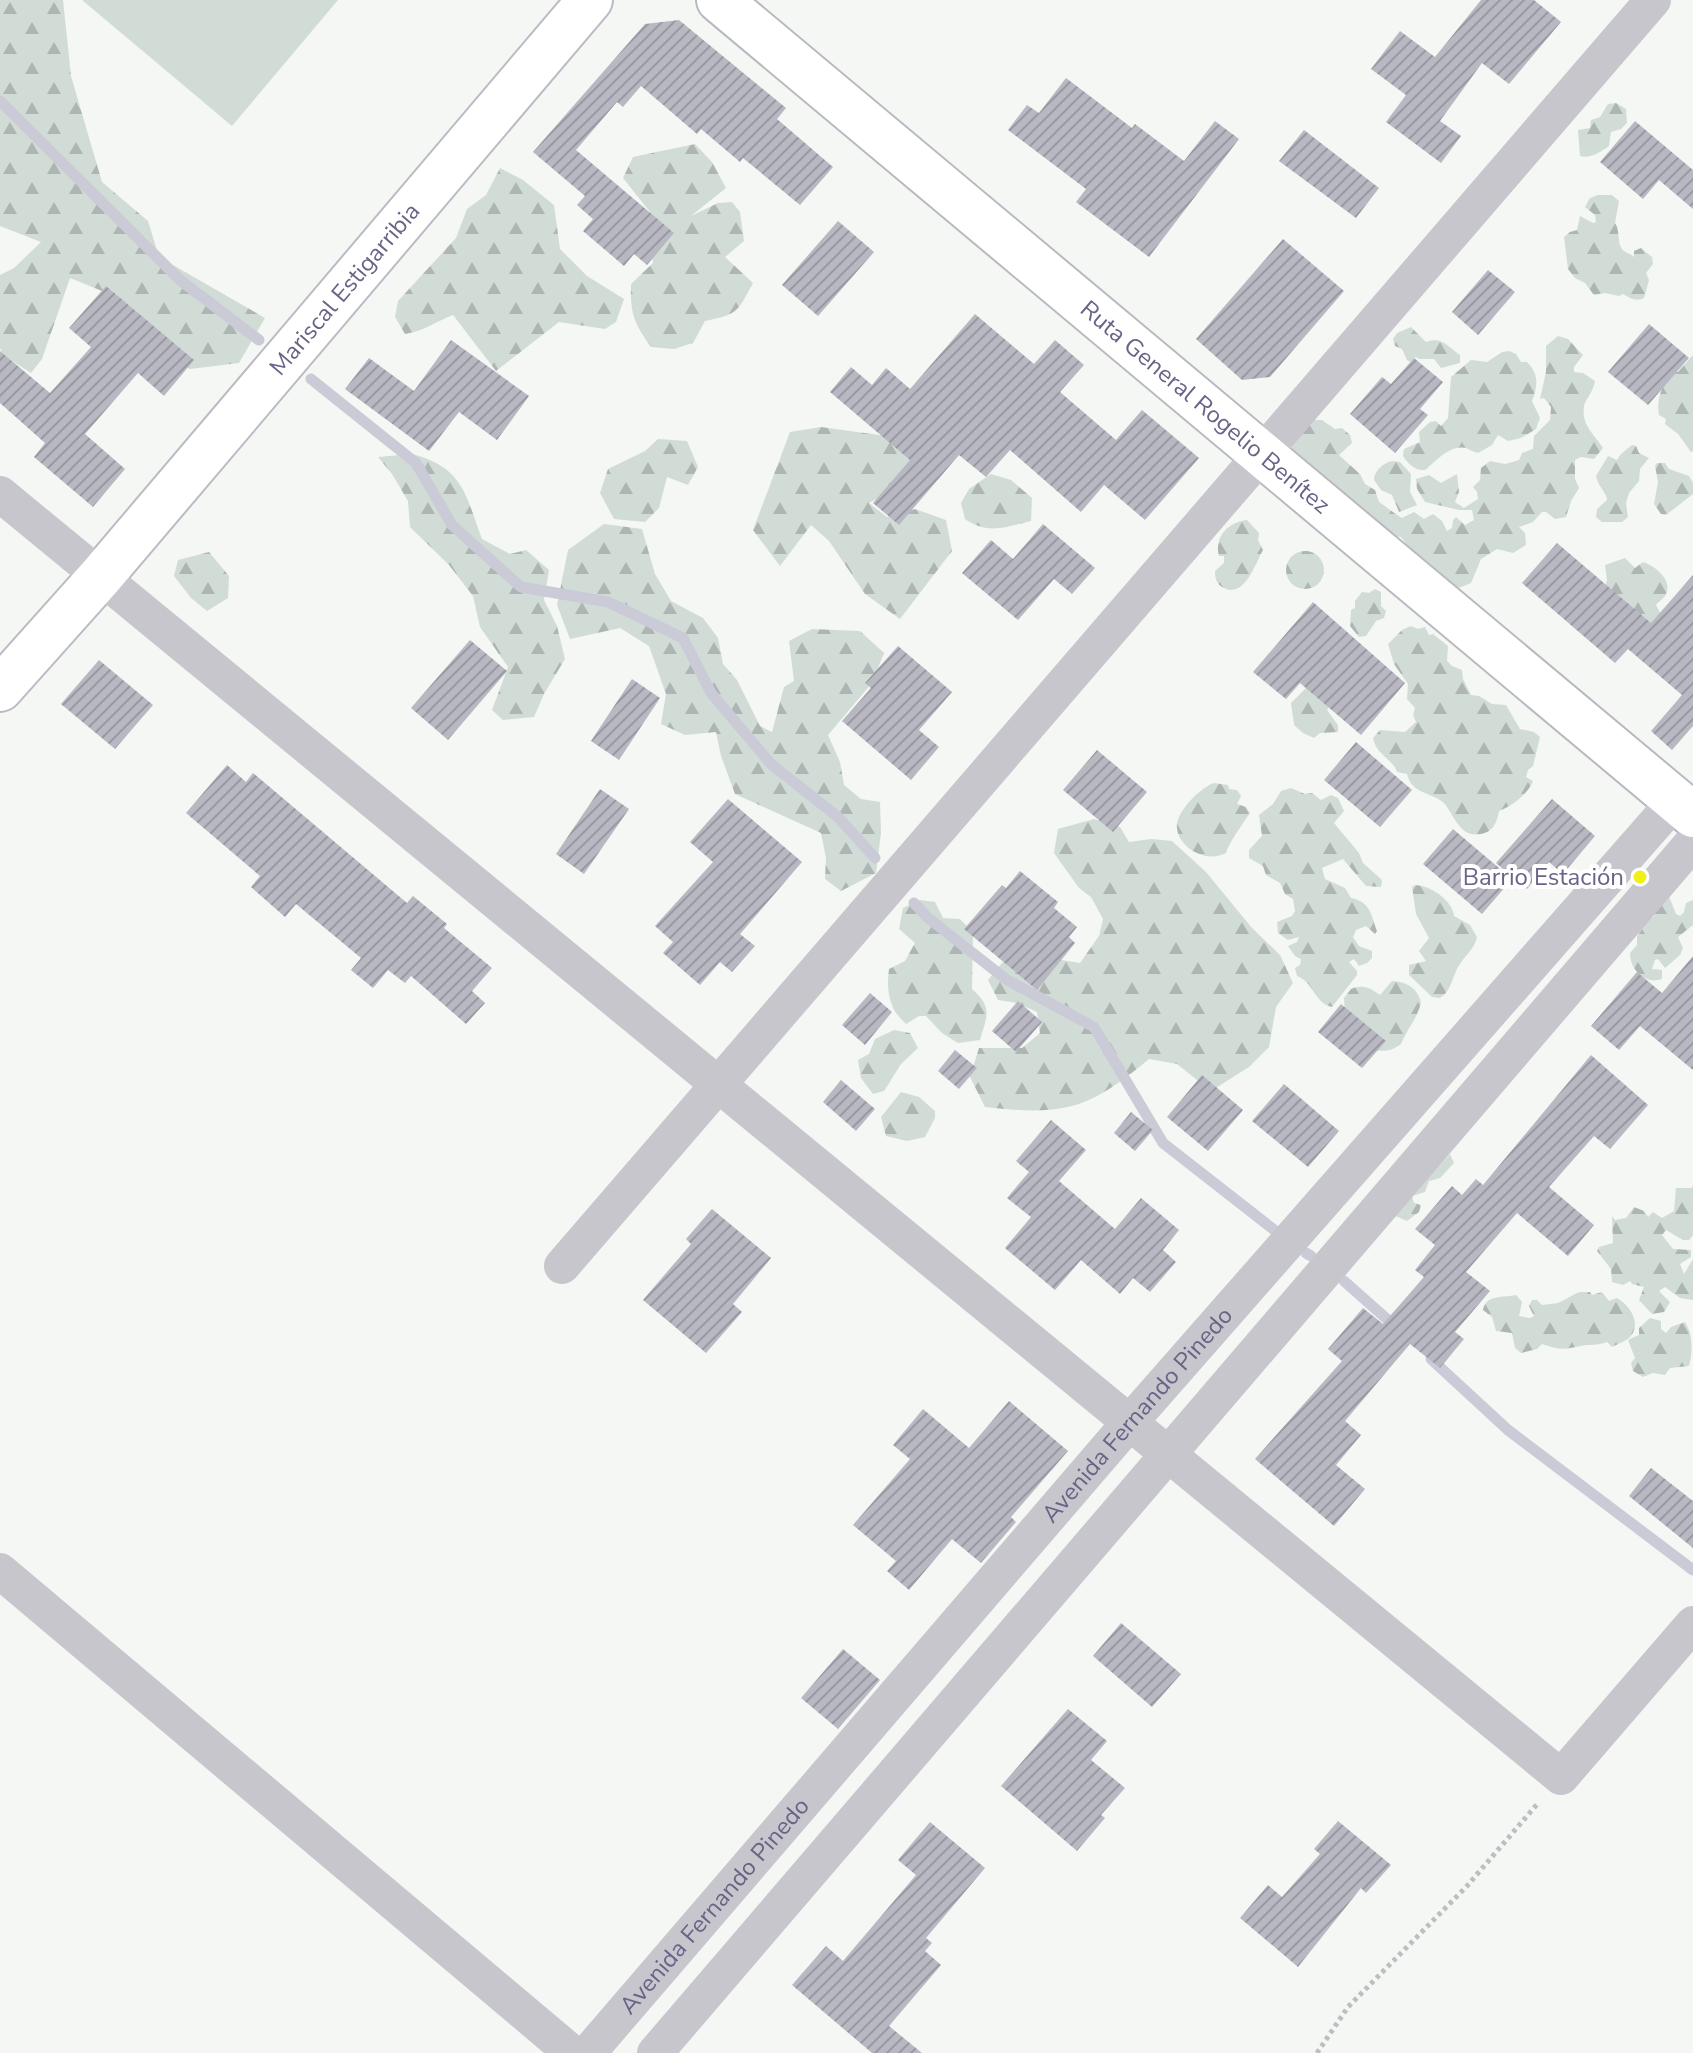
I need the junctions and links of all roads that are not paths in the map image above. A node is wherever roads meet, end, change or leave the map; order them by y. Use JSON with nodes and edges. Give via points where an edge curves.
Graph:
{"nodes":[{"id":1,"x":590,"y":0,"type":"edge"},
{"id":2,"x":719,"y":0,"type":"edge"},
{"id":3,"x":1653,"y":0,"type":"edge"},
{"id":4,"x":1261,"y":455,"type":"junction"},
{"id":5,"x":0,"y":494,"type":"edge"},
{"id":6,"x":101,"y":576,"type":"junction"},
{"id":7,"x":0,"y":689,"type":"edge"},
{"id":8,"x":1687,"y":799,"type":"edge"},
{"id":9,"x":1693,"y":842,"type":"edge"},
{"id":10,"x":719,"y":1084,"type":"junction"},
{"id":11,"x":562,"y":1266,"type":"dead end"},
{"id":12,"x":1130,"y":1422,"type":"junction"},
{"id":13,"x":1168,"y":1454,"type":"junction"},
{"id":14,"x":0,"y":1571,"type":"edge"},
{"id":15,"x":1693,"y":1624,"type":"edge"},
{"id":16,"x":572,"y":2053,"type":"edge"},
{"id":17,"x":588,"y":2053,"type":"edge"},
{"id":18,"x":655,"y":2053,"type":"edge"}],
"edges":[{"from":1,"to":6,"type":"main road","name":"Mariscal Estigarribia"},
{"from":2,"to":4,"type":"main road","name":"Ruta General Rogelio Benítez"},
{"from":3,"to":4,"type":"street"},
{"from":4,"to":8,"type":"main road","name":"Ruta General Rogelio Benítez"},
{"from":4,"to":10,"type":"street"},
{"from":5,"to":6,"type":"street"},
{"from":6,"to":7,"type":"main road","name":"Mariscal Estigarribia"},
{"from":6,"to":10,"type":"street"},
{"from":8,"to":12,"type":"street","name":"Avenida Fernando Pinedo"},
{"from":9,"to":13,"type":"street","name":"Avenida Fernando Pinedo"},
{"from":10,"to":11,"type":"street"},
{"from":10,"to":12,"type":"street"},
{"from":12,"to":13,"type":"street"},
{"from":12,"to":17,"type":"street","name":"Avenida Fernando Pinedo"},
{"from":13,"to":15,"type":"street","via":[[1561,1777]]},
{"from":13,"to":18,"type":"street","name":"Avenida Fernando Pinedo"},
{"from":14,"to":16,"type":"street"}]}
